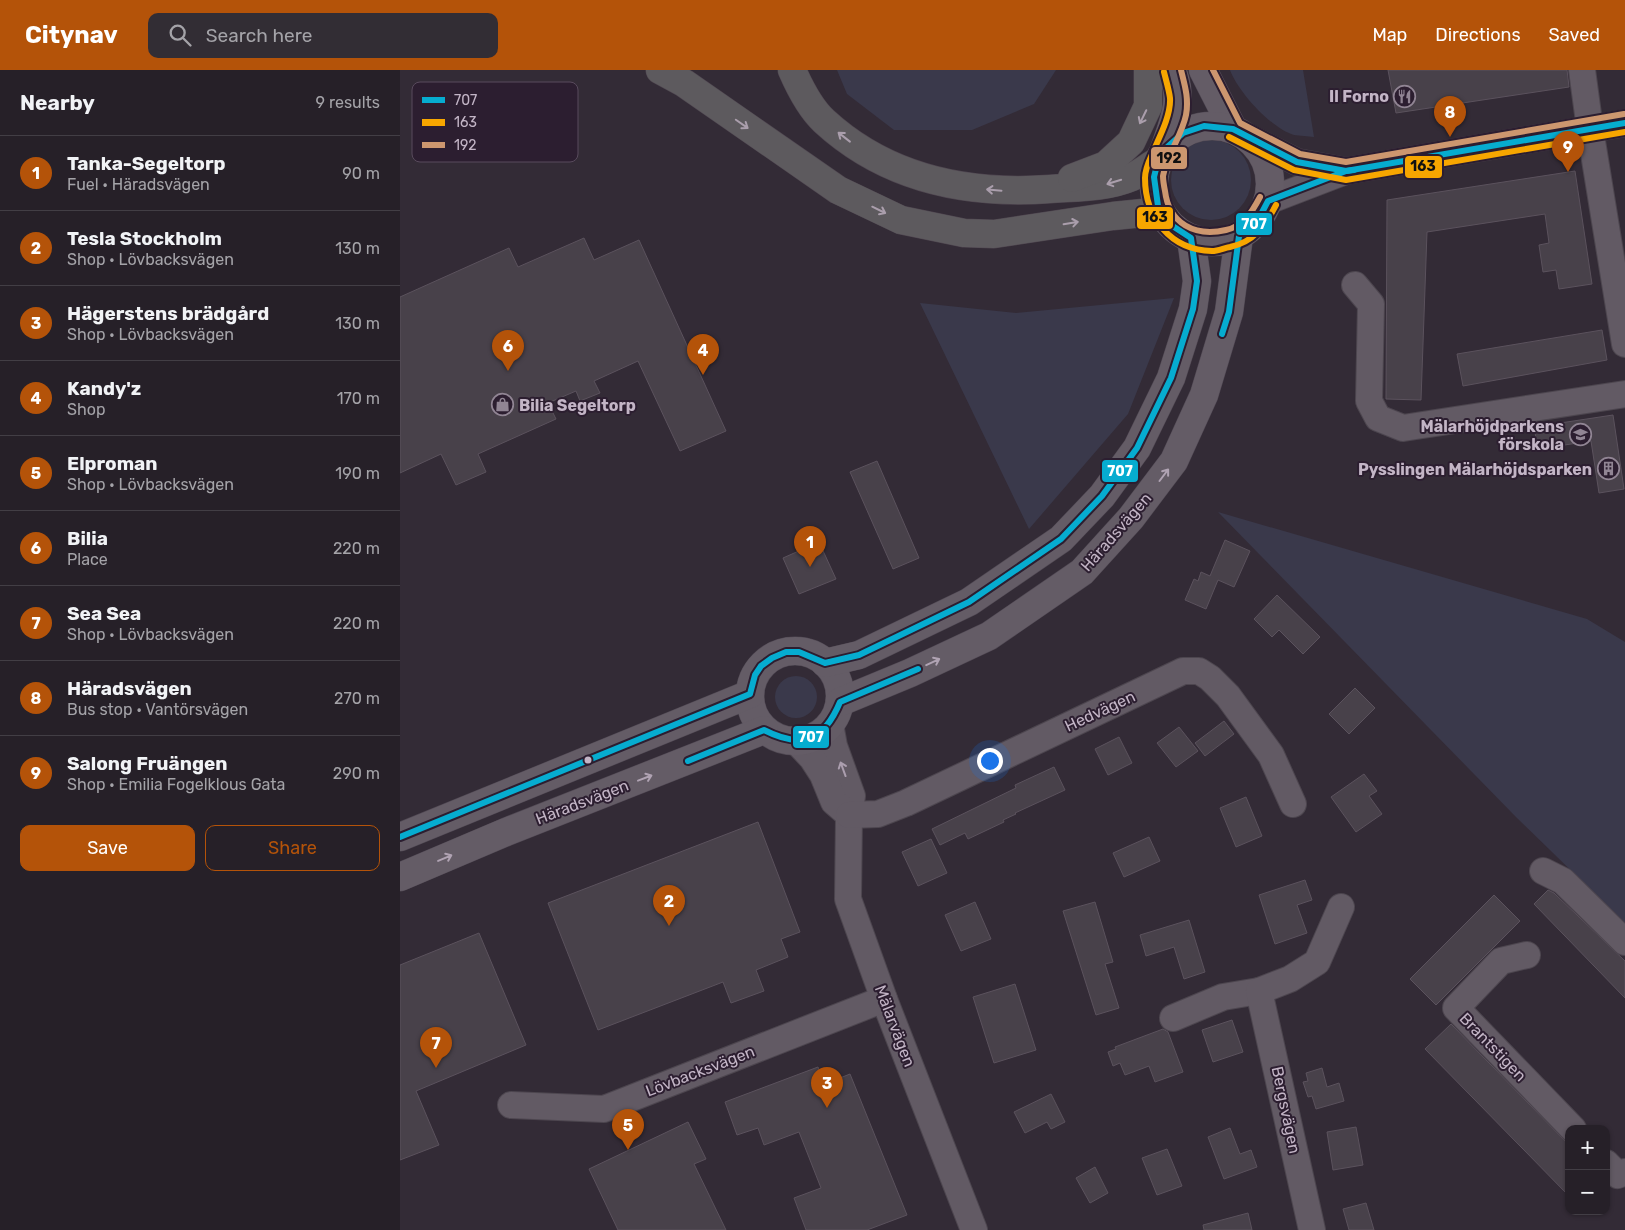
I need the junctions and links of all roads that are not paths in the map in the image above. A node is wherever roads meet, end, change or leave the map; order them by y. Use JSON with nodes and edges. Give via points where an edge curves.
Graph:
{"nodes":[{"id":1,"x":660,"y":70,"type":"edge"},
{"id":2,"x":792,"y":70,"type":"edge"},
{"id":3,"x":1148,"y":70,"type":"edge"},
{"id":4,"x":1172,"y":70,"type":"edge"},
{"id":5,"x":1203,"y":70,"type":"edge"},
{"id":6,"x":1582,"y":70,"type":"edge"},
{"id":7,"x":1625,"y":123,"type":"edge"},
{"id":8,"x":1590,"y":129,"type":"junction"},
{"id":9,"x":1240,"y":133,"type":"junction"},
{"id":10,"x":1161,"y":156,"type":"junction"},
{"id":11,"x":1346,"y":171,"type":"junction"},
{"id":12,"x":1043,"y":190,"type":"junction"},
{"id":13,"x":1268,"y":201,"type":"junction"},
{"id":14,"x":1165,"y":218,"type":"junction"},
{"id":15,"x":1239,"y":236,"type":"junction"},
{"id":16,"x":1191,"y":238,"type":"junction"},
{"id":17,"x":1355,"y":285,"type":"dead end"},
{"id":18,"x":1625,"y":344,"type":"edge"},
{"id":19,"x":1625,"y":394,"type":"edge"},
{"id":20,"x":825,"y":663,"type":"junction"},
{"id":21,"x":750,"y":694,"type":"junction"},
{"id":22,"x":835,"y":713,"type":"junction"},
{"id":23,"x":764,"y":730,"type":"junction"},
{"id":24,"x":797,"y":742,"type":"junction"},
{"id":25,"x":1293,"y":804,"type":"dead end"},
{"id":26,"x":849,"y":815,"type":"junction"},
{"id":27,"x":400,"y":838,"type":"edge"},
{"id":28,"x":1543,"y":871,"type":"dead end"},
{"id":29,"x":400,"y":876,"type":"edge"},
{"id":30,"x":1340,"y":907,"type":"dead end"},
{"id":31,"x":1625,"y":942,"type":"edge"},
{"id":32,"x":1526,"y":955,"type":"dead end"},
{"id":33,"x":1259,"y":991,"type":"junction"},
{"id":34,"x":884,"y":999,"type":"junction"},
{"id":35,"x":1173,"y":1018,"type":"dead end"},
{"id":36,"x":511,"y":1105,"type":"dead end"},
{"id":37,"x":1569,"y":1125,"type":"edge"},
{"id":38,"x":1610,"y":1167,"type":"edge"},
{"id":39,"x":1625,"y":1172,"type":"edge"},
{"id":40,"x":974,"y":1230,"type":"edge"},
{"id":41,"x":1312,"y":1230,"type":"edge"}],
"edges":[{"from":1,"to":14,"type":"highway","one_way":true,"via":[[684,83],[838,190],[901,220],[964,233],[994,234],[1143,213]]},
{"from":12,"to":2,"type":"highway","one_way":true,"via":[[999,191],[953,186],[906,172],[872,157],[822,120]]},
{"from":3,"to":12,"type":"highway","one_way":true,"via":[[1148,106],[1131,142],[1106,165]]},
{"from":4,"to":10,"type":"main road","via":[[1179,98]]},
{"from":5,"to":9,"type":"main road"},
{"from":6,"to":8,"type":"street"},
{"from":7,"to":8,"type":"street"},
{"from":8,"to":11,"type":"street"},
{"from":8,"to":18,"type":"street"},
{"from":9,"to":10,"type":"main road","via":[[1204,126],[1183,133]]},
{"from":9,"to":11,"type":"street","via":[[1297,162]]},
{"from":9,"to":13,"type":"main road","via":[[1262,154],[1270,179]]},
{"from":10,"to":12,"type":"highway","one_way":true,"via":[[1132,177],[1102,186]]},
{"from":10,"to":14,"type":"main road","via":[[1154,177],[1158,206]]},
{"from":11,"to":13,"type":"street"},
{"from":13,"to":15,"type":"main road","via":[[1258,220]]},
{"from":14,"to":16,"type":"main road"},
{"from":15,"to":16,"type":"main road","via":[[1212,242]]},
{"from":22,"to":15,"type":"main road","name":"Häradsvägen","one_way":true,"via":[[989,636],[1082,572],[1131,518],[1174,461],[1204,395],[1229,312]]},
{"from":16,"to":20,"type":"main road","via":[[1197,281],[1193,309],[1171,378],[1137,448],[1102,496],[1061,539],[969,602],[859,655]]},
{"from":17,"to":19,"type":"street","via":[[1371,304],[1369,401],[1378,418],[1402,428]]},
{"from":20,"to":21,"type":"main road","via":[[810,654],[783,652],[764,664],[753,678]]},
{"from":20,"to":22,"type":"main road","via":[[836,678]]},
{"from":21,"to":23,"type":"main road","via":[[752,711]]},
{"from":21,"to":27,"type":"main road"},
{"from":22,"to":24,"type":"main road","via":[[810,739]]},
{"from":26,"to":22,"type":"street","name":"Mälarvägen","one_way":true,"via":[[852,796],[834,746]]},
{"from":23,"to":24,"type":"main road","via":[[777,738]]},
{"from":29,"to":23,"type":"main road","name":"Häradsvägen","one_way":true},
{"from":24,"to":26,"type":"street","via":[[823,775],[834,802]]},
{"from":25,"to":26,"type":"street","name":"Hedvägen","via":[[1271,755],[1228,696],[1198,671],[1183,672],[906,803],[878,814]]},
{"from":26,"to":34,"type":"street","name":"Mälarvägen","via":[[848,899]]},
{"from":28,"to":31,"type":"street","via":[[1563,881]]},
{"from":30,"to":33,"type":"street","via":[[1317,962],[1290,979]]},
{"from":32,"to":37,"type":"street","name":"Brantstigen","via":[[1501,961],[1456,1008]]},
{"from":33,"to":35,"type":"street","via":[[1223,997]]},
{"from":33,"to":41,"type":"street","name":"Bergsvägen"},
{"from":34,"to":36,"type":"street","name":"Lövbacksvägen","via":[[604,1109]]},
{"from":34,"to":40,"type":"street","name":"Mälarvägen"},
{"from":38,"to":39,"type":"street","via":[[1618,1175]]}]}
